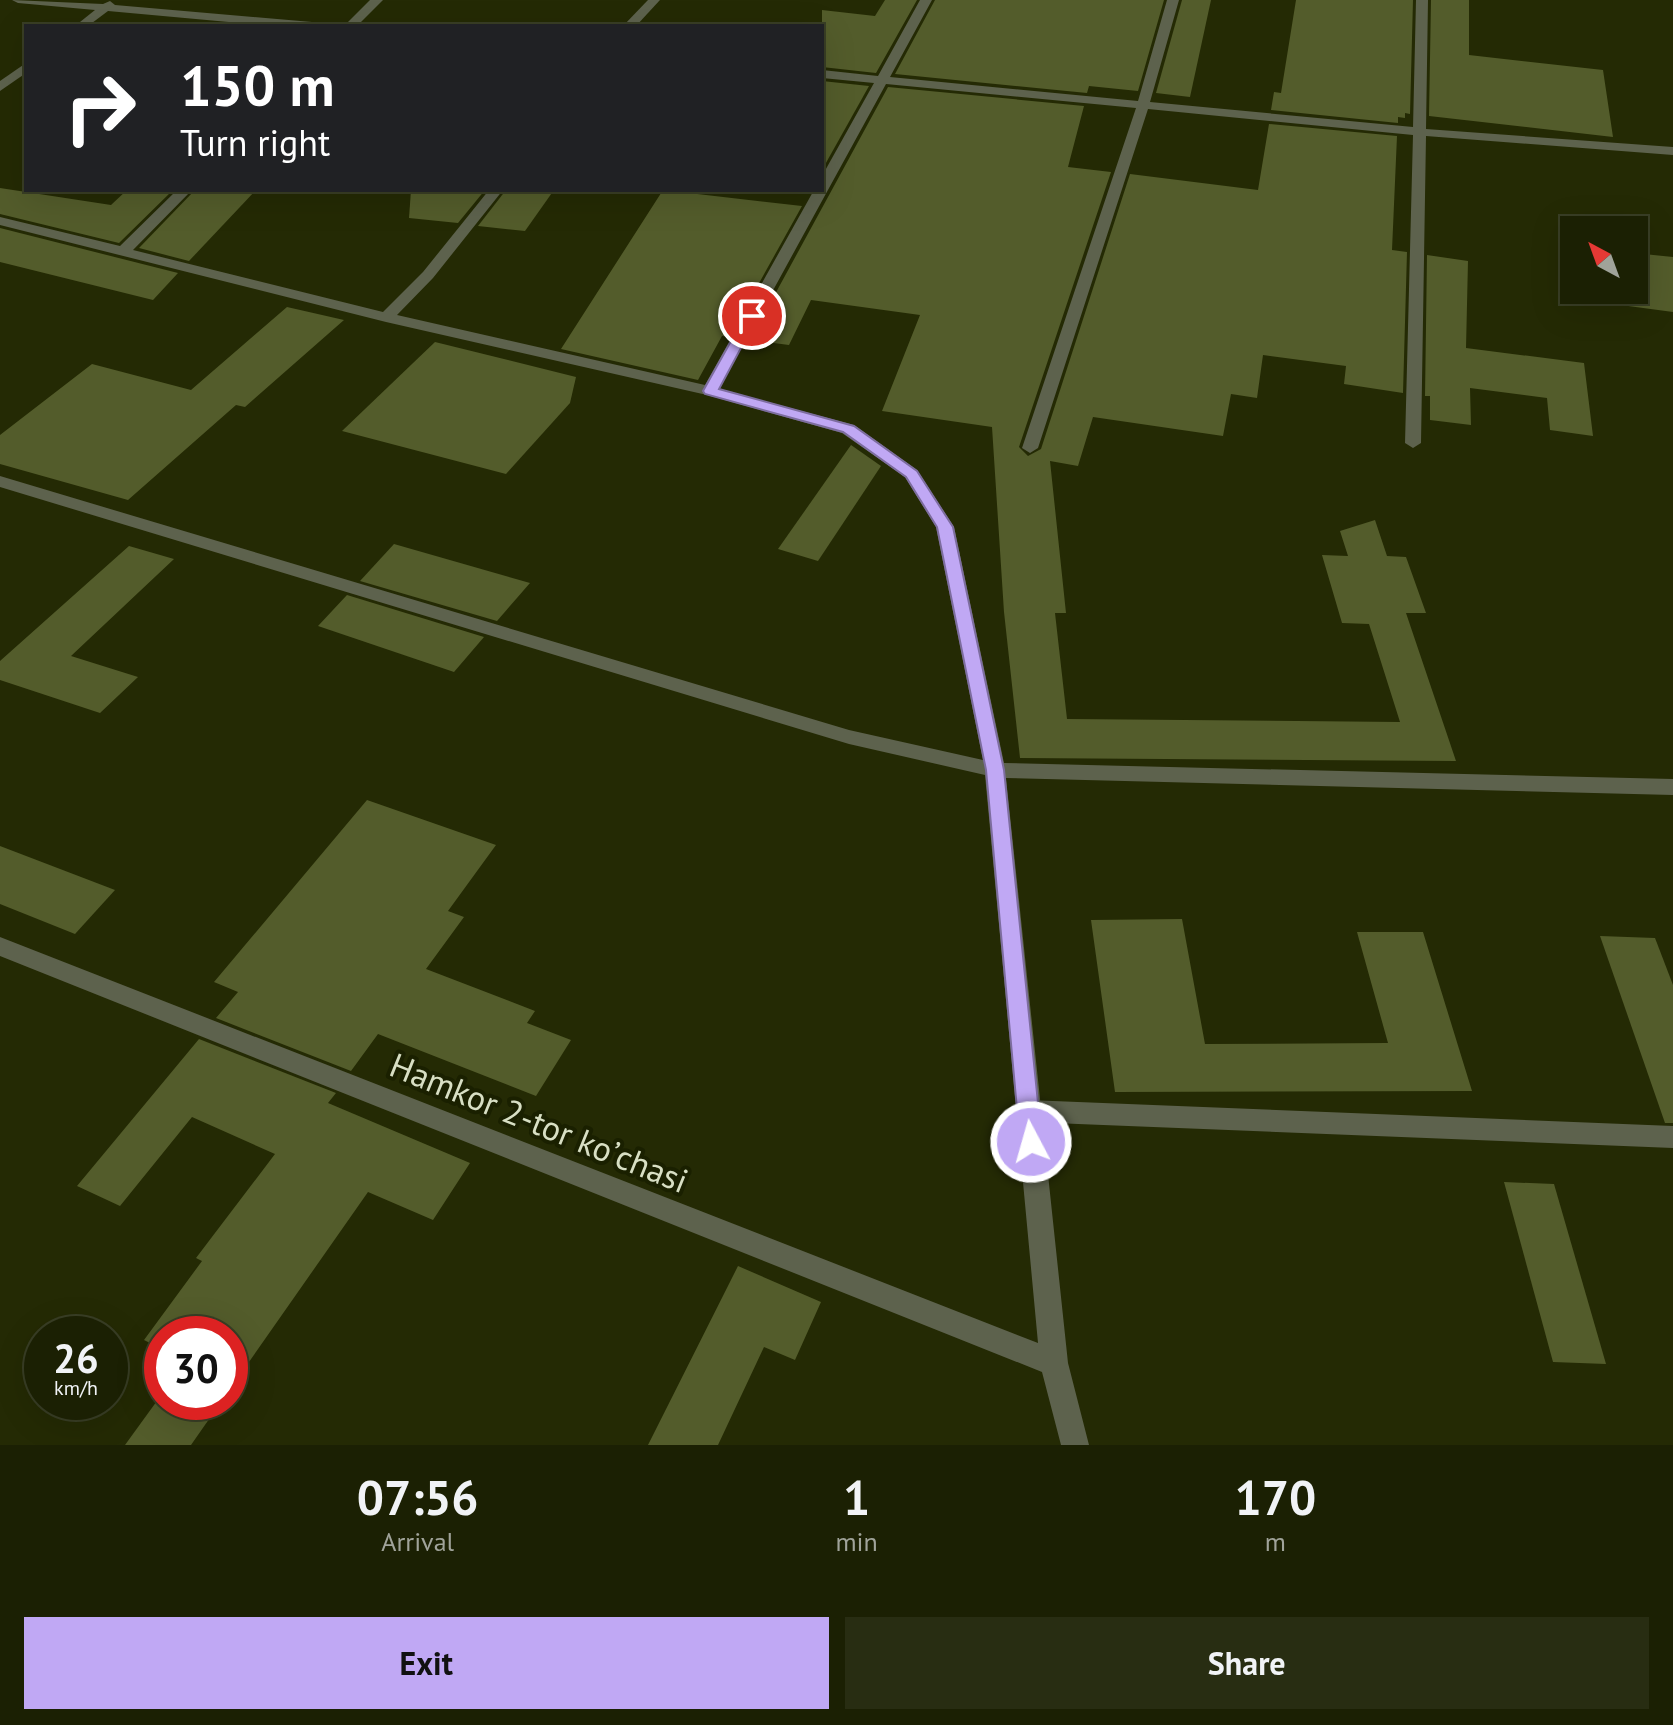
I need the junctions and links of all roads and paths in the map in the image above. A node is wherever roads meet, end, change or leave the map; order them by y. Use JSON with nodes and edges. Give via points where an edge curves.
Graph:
{"nodes":[{"id":1,"x":18,"y":0,"type":"edge"},
{"id":2,"x":116,"y":0,"type":"edge"},
{"id":3,"x":377,"y":0,"type":"edge"},
{"id":4,"x":654,"y":0,"type":"edge"},
{"id":5,"x":926,"y":0,"type":"edge"},
{"id":6,"x":1173,"y":0,"type":"edge"},
{"id":7,"x":1422,"y":0,"type":"edge"},
{"id":8,"x":105,"y":8,"type":"junction"},
{"id":9,"x":84,"y":24,"type":"edge"},
{"id":10,"x":289,"y":24,"type":"edge"},
{"id":11,"x":352,"y":24,"type":"edge"},
{"id":12,"x":631,"y":24,"type":"edge"},
{"id":13,"x":24,"y":69,"type":"edge"},
{"id":14,"x":824,"y":74,"type":"edge"},
{"id":15,"x":881,"y":80,"type":"junction"},
{"id":16,"x":0,"y":87,"type":"edge"},
{"id":17,"x":1143,"y":106,"type":"junction"},
{"id":18,"x":1420,"y":132,"type":"junction"},
{"id":19,"x":1673,"y":151,"type":"edge"},
{"id":20,"x":824,"y":185,"type":"edge"},
{"id":21,"x":183,"y":192,"type":"edge"},
{"id":22,"x":494,"y":192,"type":"edge"},
{"id":23,"x":820,"y":192,"type":"edge"},
{"id":24,"x":0,"y":221,"type":"edge"},
{"id":25,"x":121,"y":253,"type":"junction"},
{"id":26,"x":386,"y":317,"type":"junction"},
{"id":27,"x":710,"y":391,"type":"junction"},
{"id":28,"x":1413,"y":443,"type":"dead end"},
{"id":29,"x":1030,"y":448,"type":"dead end"},
{"id":30,"x":0,"y":481,"type":"edge"},
{"id":31,"x":995,"y":770,"type":"junction"},
{"id":32,"x":1673,"y":787,"type":"edge"},
{"id":33,"x":0,"y":946,"type":"edge"},
{"id":34,"x":1028,"y":1111,"type":"junction"},
{"id":35,"x":1673,"y":1137,"type":"edge"},
{"id":36,"x":1054,"y":1363,"type":"junction"},
{"id":37,"x":1075,"y":1445,"type":"edge"}],
"edges":[{"from":1,"to":8,"type":"street"},
{"from":2,"to":8,"type":"street"},
{"from":3,"to":11,"type":"street"},
{"from":4,"to":12,"type":"street"},
{"from":5,"to":15,"type":"street"},
{"from":6,"to":17,"type":"street"},
{"from":7,"to":18,"type":"street"},
{"from":8,"to":9,"type":"street"},
{"from":8,"to":10,"type":"street"},
{"from":13,"to":16,"type":"street"},
{"from":14,"to":15,"type":"street"},
{"from":15,"to":17,"type":"street"},
{"from":15,"to":20,"type":"street"},
{"from":17,"to":18,"type":"street"},
{"from":17,"to":29,"type":"street"},
{"from":18,"to":19,"type":"street"},
{"from":18,"to":28,"type":"street"},
{"from":21,"to":25,"type":"street"},
{"from":22,"to":26,"type":"street","via":[[428,275]]},
{"from":23,"to":27,"type":"street"},
{"from":24,"to":25,"type":"street"},
{"from":25,"to":26,"type":"street"},
{"from":26,"to":27,"type":"street"},
{"from":27,"to":31,"type":"street","via":[[848,429],[911,474],[945,527]]},
{"from":30,"to":31,"type":"street","via":[[849,737]]},
{"from":31,"to":32,"type":"street"},
{"from":31,"to":34,"type":"street"},
{"from":33,"to":36,"type":"street","name":"Hamkor 2-tor koʼchasi"},
{"from":34,"to":35,"type":"street"},
{"from":34,"to":36,"type":"street"},
{"from":36,"to":37,"type":"street"}]}
